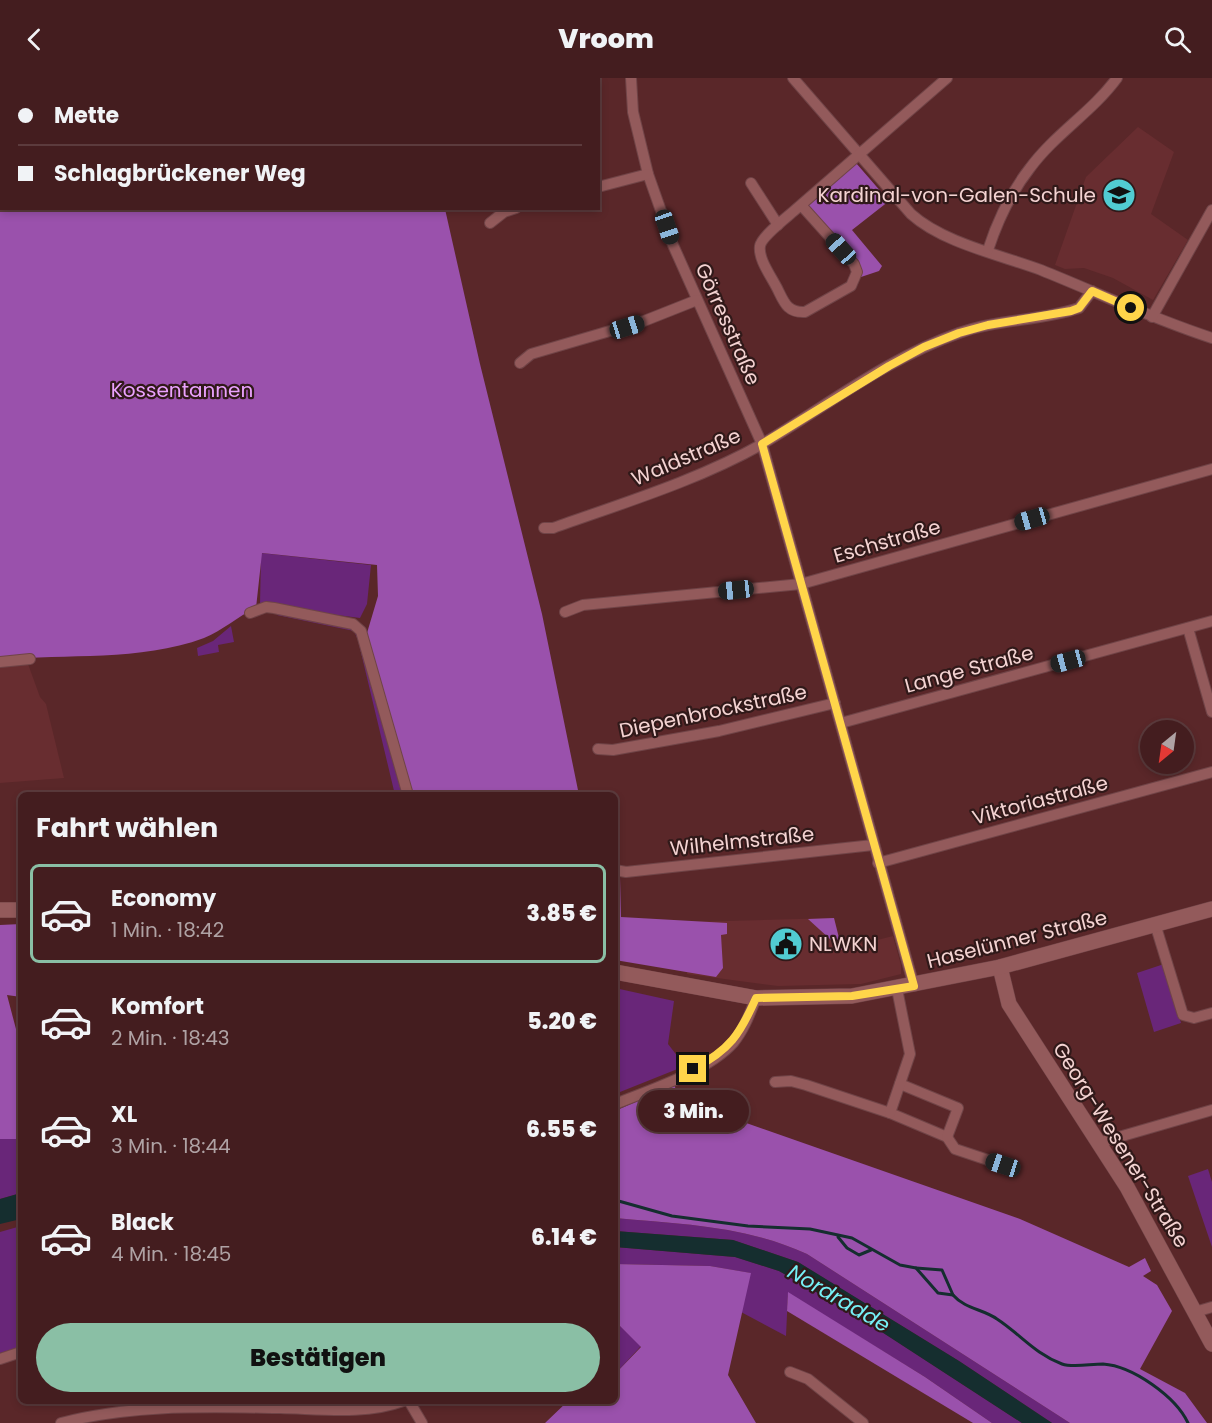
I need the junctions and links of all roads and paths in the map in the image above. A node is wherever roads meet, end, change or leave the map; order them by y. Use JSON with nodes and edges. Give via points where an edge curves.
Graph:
{"nodes":[{"id":1,"x":631,"y":78,"type":"edge"},
{"id":2,"x":793,"y":78,"type":"edge"},
{"id":3,"x":947,"y":78,"type":"edge"},
{"id":4,"x":1117,"y":78,"type":"edge"},
{"id":5,"x":859,"y":154,"type":"junction"},
{"id":6,"x":648,"y":174,"type":"junction"},
{"id":7,"x":751,"y":183,"type":"dead end"},
{"id":8,"x":600,"y":186,"type":"edge"},
{"id":9,"x":801,"y":205,"type":"junction"},
{"id":10,"x":510,"y":210,"type":"edge"},
{"id":11,"x":1212,"y":210,"type":"edge"},
{"id":12,"x":490,"y":223,"type":"dead end"},
{"id":13,"x":778,"y":225,"type":"junction"},
{"id":14,"x":988,"y":250,"type":"junction"},
{"id":15,"x":1092,"y":291,"type":"junction"},
{"id":16,"x":697,"y":300,"type":"junction"},
{"id":17,"x":1152,"y":317,"type":"junction"},
{"id":18,"x":1212,"y":338,"type":"edge"},
{"id":19,"x":520,"y":363,"type":"dead end"},
{"id":20,"x":762,"y":444,"type":"junction"},
{"id":21,"x":1212,"y":469,"type":"edge"},
{"id":22,"x":544,"y":528,"type":"dead end"},
{"id":23,"x":801,"y":584,"type":"junction"},
{"id":24,"x":565,"y":612,"type":"dead end"},
{"id":25,"x":250,"y":613,"type":"dead end"},
{"id":26,"x":1212,"y":621,"type":"edge"},
{"id":27,"x":1188,"y":628,"type":"junction"},
{"id":28,"x":30,"y":659,"type":"dead end"},
{"id":29,"x":0,"y":662,"type":"edge"},
{"id":30,"x":835,"y":703,"type":"junction"},
{"id":31,"x":1212,"y":712,"type":"edge"},
{"id":32,"x":841,"y":723,"type":"junction"},
{"id":33,"x":598,"y":749,"type":"dead end"},
{"id":34,"x":1212,"y":772,"type":"edge"},
{"id":35,"x":407,"y":792,"type":"edge"},
{"id":36,"x":873,"y":845,"type":"junction"},
{"id":37,"x":878,"y":863,"type":"junction"},
{"id":38,"x":618,"y":871,"type":"edge"},
{"id":39,"x":1212,"y":909,"type":"edge"},
{"id":40,"x":0,"y":910,"type":"edge"},
{"id":41,"x":18,"y":910,"type":"edge"},
{"id":42,"x":1156,"y":927,"type":"junction"},
{"id":43,"x":1000,"y":967,"type":"junction"},
{"id":44,"x":618,"y":973,"type":"edge"},
{"id":45,"x":914,"y":986,"type":"junction"},
{"id":46,"x":897,"y":989,"type":"junction"},
{"id":47,"x":756,"y":998,"type":"junction"},
{"id":48,"x":1212,"y":1013,"type":"edge"},
{"id":49,"x":775,"y":1082,"type":"dead end"},
{"id":50,"x":900,"y":1084,"type":"junction"},
{"id":51,"x":618,"y":1103,"type":"edge"},
{"id":52,"x":1212,"y":1110,"type":"edge"},
{"id":53,"x":890,"y":1113,"type":"junction"},
{"id":54,"x":947,"y":1137,"type":"junction"},
{"id":55,"x":1098,"y":1143,"type":"junction"},
{"id":56,"x":1003,"y":1165,"type":"dead end"},
{"id":57,"x":1212,"y":1306,"type":"edge"},
{"id":58,"x":1195,"y":1312,"type":"junction"},
{"id":59,"x":1212,"y":1344,"type":"edge"},
{"id":60,"x":18,"y":1353,"type":"edge"},
{"id":61,"x":0,"y":1359,"type":"edge"},
{"id":62,"x":790,"y":1372,"type":"dead end"},
{"id":63,"x":263,"y":1404,"type":"edge"},
{"id":64,"x":391,"y":1404,"type":"edge"},
{"id":65,"x":411,"y":1404,"type":"edge"},
{"id":66,"x":61,"y":1423,"type":"edge"},
{"id":67,"x":422,"y":1423,"type":"edge"},
{"id":68,"x":863,"y":1423,"type":"edge"}],
"edges":[{"from":1,"to":6,"type":"street","name":"Görresstraße","via":[[633,112]]},
{"from":2,"to":5,"type":"street"},
{"from":3,"to":5,"type":"street"},
{"from":4,"to":14,"type":"street","via":[[1104,96],[1030,167]]},
{"from":5,"to":9,"type":"street"},
{"from":5,"to":14,"type":"street","via":[[920,222]]},
{"from":6,"to":8,"type":"street"},
{"from":6,"to":16,"type":"street","name":"Görresstraße"},
{"from":7,"to":13,"type":"street"},
{"from":9,"to":13,"type":"street"},
{"from":9,"to":13,"type":"street","via":[[855,264],[856,279],[851,286],[805,312],[791,311],[762,258],[760,246]]},
{"from":10,"to":12,"type":"street"},
{"from":11,"to":17,"type":"street"},
{"from":14,"to":15,"type":"street"},
{"from":15,"to":17,"type":"street"},
{"from":15,"to":20,"type":"street","name":"Waldstraße","via":[[1079,308],[988,325],[924,347]]},
{"from":16,"to":19,"type":"street","via":[[644,321],[531,354]]},
{"from":16,"to":20,"type":"street","name":"Görresstraße"},
{"from":17,"to":18,"type":"street"},
{"from":20,"to":22,"type":"street","name":"Waldstraße","via":[[683,480]]},
{"from":20,"to":23,"type":"street","name":"Görresstraße"},
{"from":21,"to":23,"type":"street","name":"Eschstraße"},
{"from":23,"to":24,"type":"street","name":"Eschstraße","via":[[584,605]]},
{"from":23,"to":30,"type":"street","name":"Görresstraße"},
{"from":25,"to":35,"type":"street","via":[[274,608],[353,624],[361,631]]},
{"from":26,"to":27,"type":"street","name":"Lange Straße"},
{"from":27,"to":31,"type":"street"},
{"from":27,"to":32,"type":"street","name":"Lange Straße"},
{"from":28,"to":29,"type":"street"},
{"from":30,"to":32,"type":"street","name":"Görresstraße"},
{"from":30,"to":33,"type":"street","name":"Diepenbrockstraße","via":[[719,731],[613,750]]},
{"from":32,"to":36,"type":"street","name":"Görresstraße"},
{"from":34,"to":37,"type":"street","name":"Viktoriastraße"},
{"from":36,"to":37,"type":"street","name":"Görresstraße"},
{"from":36,"to":38,"type":"street","name":"Wilhelmstraße"},
{"from":37,"to":45,"type":"street","name":"Görresstraße"},
{"from":39,"to":42,"type":"street","name":"Haselünner Straße"},
{"from":40,"to":41,"type":"street"},
{"from":42,"to":43,"type":"street","name":"Haselünner Straße"},
{"from":42,"to":48,"type":"street","via":[[1183,1015],[1194,1018]]},
{"from":43,"to":45,"type":"street","name":"Haselünner Straße"},
{"from":43,"to":55,"type":"street","name":"Georg-Wesener-Straße","via":[[1009,1004]]},
{"from":44,"to":47,"type":"street","name":"Haselünner Straße"},
{"from":45,"to":46,"type":"street","name":"Haselünner Straße"},
{"from":46,"to":47,"type":"street","name":"Haselünner Straße","via":[[852,996]]},
{"from":46,"to":50,"type":"street","via":[[910,1054]]},
{"from":47,"to":51,"type":"street","via":[[733,1043],[715,1058]]},
{"from":49,"to":53,"type":"street","via":[[806,1085]]},
{"from":50,"to":53,"type":"street"},
{"from":50,"to":54,"type":"street","via":[[958,1108]]},
{"from":52,"to":55,"type":"street"},
{"from":53,"to":54,"type":"street"},
{"from":54,"to":56,"type":"street","via":[[955,1149]]},
{"from":55,"to":58,"type":"street","name":"Georg-Wesener-Straße","via":[[1145,1218]]},
{"from":57,"to":58,"type":"street"},
{"from":58,"to":59,"type":"street","name":"Georg-Wesener-Straße"},
{"from":60,"to":61,"type":"street"},
{"from":62,"to":68,"type":"street","via":[[808,1378]]},
{"from":63,"to":64,"type":"street","via":[[368,1410]]},
{"from":63,"to":66,"type":"street","via":[[162,1408],[86,1416]]},
{"from":65,"to":67,"type":"street"}]}
